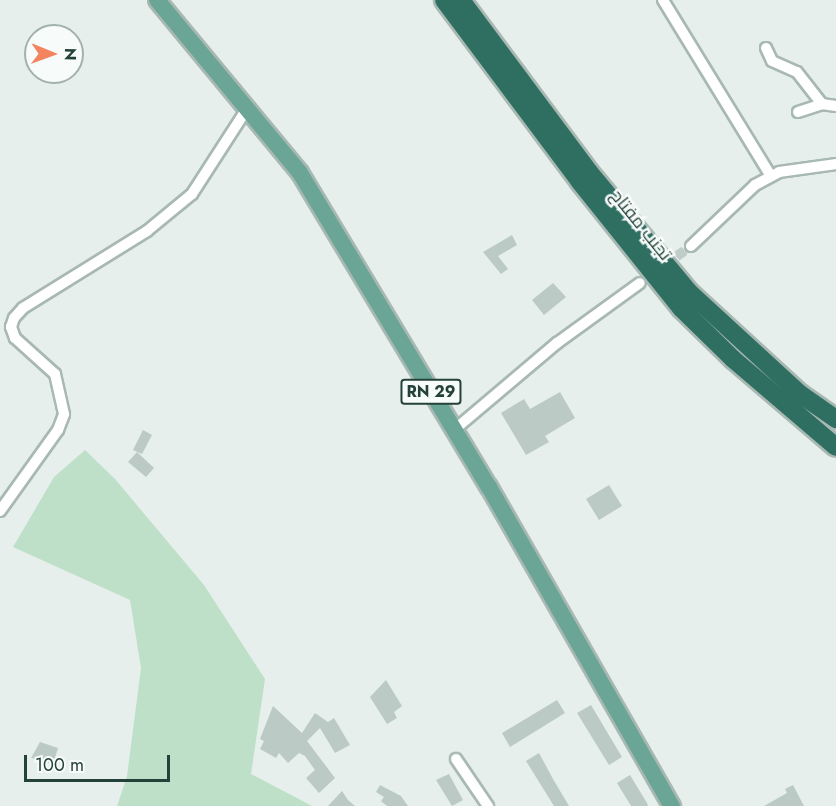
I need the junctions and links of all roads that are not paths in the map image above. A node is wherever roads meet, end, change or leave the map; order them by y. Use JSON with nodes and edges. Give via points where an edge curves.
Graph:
{"nodes":[{"id":1,"x":157,"y":0,"type":"edge"},
{"id":2,"x":444,"y":0,"type":"edge"},
{"id":3,"x":461,"y":0,"type":"edge"},
{"id":4,"x":663,"y":0,"type":"edge"},
{"id":5,"x":766,"y":48,"type":"dead end"},
{"id":6,"x":822,"y":104,"type":"junction"},
{"id":7,"x":836,"y":106,"type":"edge"},
{"id":8,"x":249,"y":107,"type":"junction"},
{"id":9,"x":798,"y":112,"type":"dead end"},
{"id":10,"x":836,"y":164,"type":"edge"},
{"id":11,"x":771,"y":176,"type":"junction"},
{"id":12,"x":691,"y":246,"type":"tunnel mouth"},
{"id":13,"x":640,"y":283,"type":"tunnel mouth"},
{"id":14,"x":836,"y":419,"type":"edge"},
{"id":15,"x":454,"y":430,"type":"junction"},
{"id":16,"x":836,"y":447,"type":"edge"},
{"id":17,"x":0,"y":511,"type":"edge"},
{"id":18,"x":456,"y":759,"type":"dead end"},
{"id":19,"x":488,"y":806,"type":"edge"},
{"id":20,"x":672,"y":806,"type":"edge"}],
"edges":[{"from":1,"to":8,"type":"main road","number":"RN 29"},
{"from":2,"to":16,"type":"highway","name":"تجنب مفتاح","via":[[580,182],[681,308]]},
{"from":3,"to":14,"type":"highway","name":"تجنب مفتاح","via":[[590,172],[689,292],[800,393]]},
{"from":4,"to":11,"type":"street"},
{"from":5,"to":6,"type":"street","via":[[772,61],[796,72]]},
{"from":6,"to":7,"type":"street"},
{"from":6,"to":9,"type":"street"},
{"from":8,"to":15,"type":"main road","number":"RN 29","via":[[300,173]]},
{"from":8,"to":17,"type":"street","via":[[192,194],[147,231],[23,308],[14,318],[11,327],[15,338],[42,358],[55,374],[64,414],[58,430]]},
{"from":10,"to":11,"type":"street"},
{"from":11,"to":12,"type":"street","via":[[750,189]]},
{"from":13,"to":15,"type":"street","via":[[557,343]]},
{"from":15,"to":20,"type":"main road","number":"RN 29"},
{"from":18,"to":19,"type":"street"}]}
